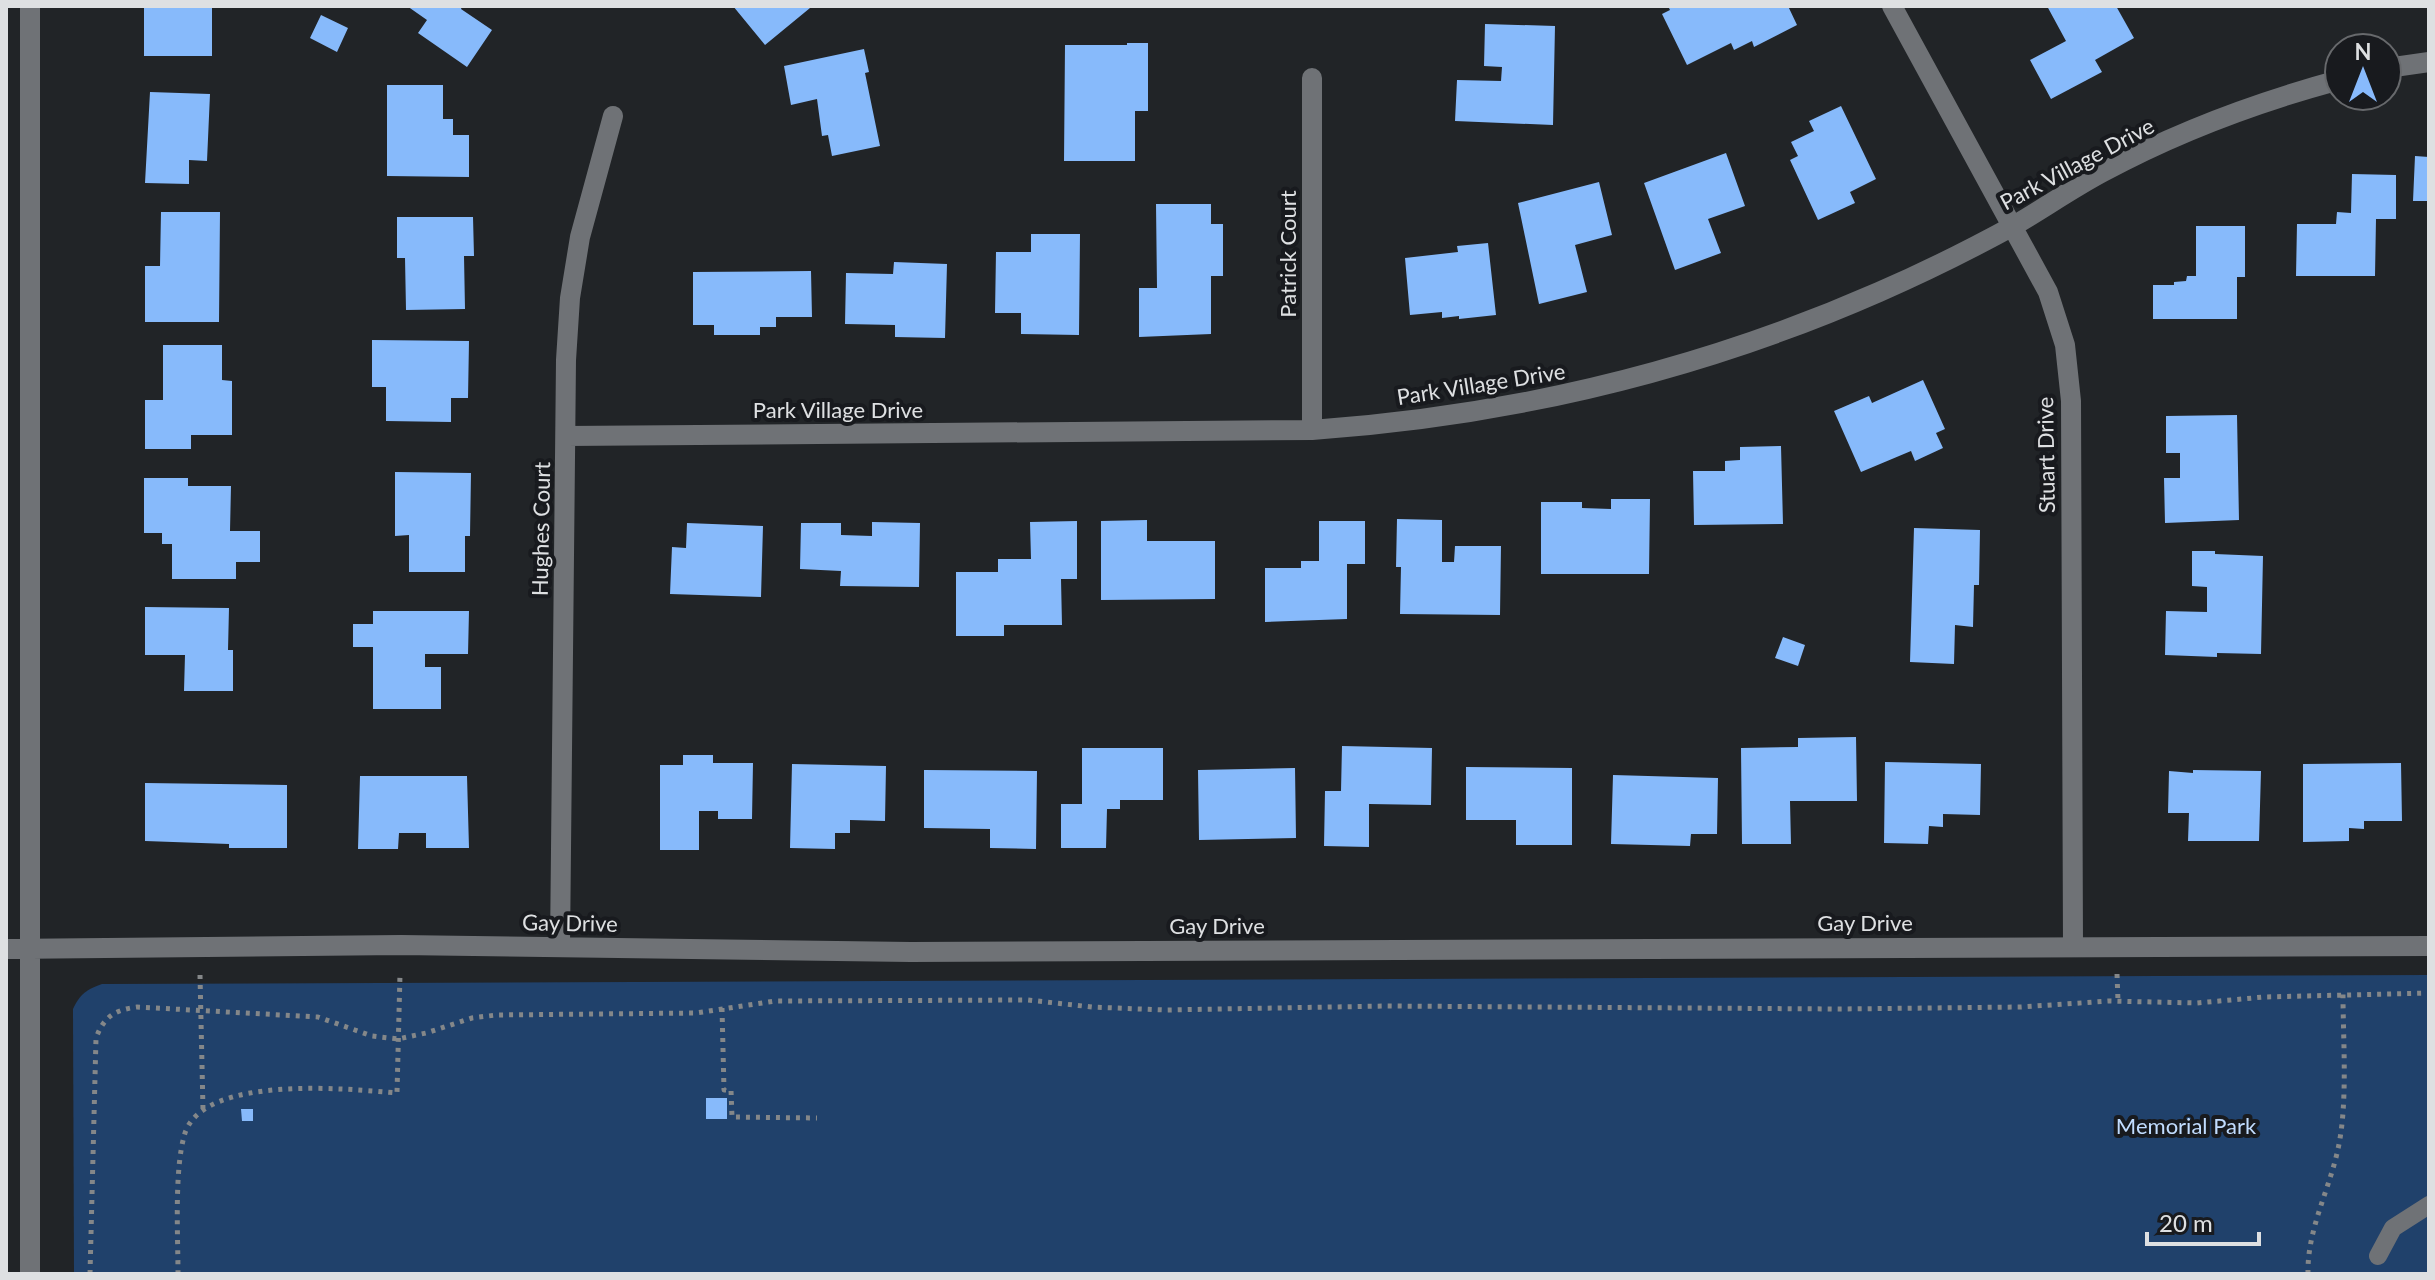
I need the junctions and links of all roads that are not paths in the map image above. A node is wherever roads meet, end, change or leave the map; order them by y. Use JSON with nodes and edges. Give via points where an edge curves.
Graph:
{"nodes":[{"id":1,"x":30,"y":6,"type":"edge"},
{"id":2,"x":1892,"y":6,"type":"edge"},
{"id":3,"x":2429,"y":62,"type":"edge"},
{"id":4,"x":2403,"y":66,"type":"edge"},
{"id":5,"x":1312,"y":78,"type":"dead end"},
{"id":6,"x":2323,"y":84,"type":"edge"},
{"id":7,"x":613,"y":116,"type":"dead end"},
{"id":8,"x":2012,"y":226,"type":"junction"},
{"id":9,"x":1312,"y":430,"type":"junction"},
{"id":10,"x":566,"y":436,"type":"junction"},
{"id":11,"x":2073,"y":946,"type":"junction"},
{"id":12,"x":2429,"y":946,"type":"edge"},
{"id":13,"x":560,"y":947,"type":"junction"},
{"id":14,"x":6,"y":949,"type":"edge"},
{"id":15,"x":30,"y":949,"type":"junction"},
{"id":16,"x":2429,"y":1205,"type":"edge"},
{"id":17,"x":2378,"y":1256,"type":"dead end"},
{"id":18,"x":30,"y":1274,"type":"edge"}],
"edges":[{"from":1,"to":15,"type":"street"},
{"from":2,"to":8,"type":"street","name":"Stuart Drive"},
{"from":3,"to":4,"type":"street"},
{"from":5,"to":9,"type":"street","name":"Patrick Court"},
{"from":6,"to":8,"type":"street","name":"Park Village Drive","via":[[2195,129],[2103,172]]},
{"from":7,"to":10,"type":"street","name":"Hughes Court","via":[[580,237],[570,298]]},
{"from":8,"to":9,"type":"street","name":"Park Village Drive","via":[[1880,292],[1762,339],[1620,383],[1485,411]]},
{"from":8,"to":11,"type":"street","name":"Stuart Drive","via":[[2048,292],[2065,345],[2071,401]]},
{"from":9,"to":10,"type":"street","name":"Park Village Drive"},
{"from":10,"to":13,"type":"street","name":"Hughes Court"},
{"from":11,"to":12,"type":"street","name":"Gay Drive"},
{"from":11,"to":13,"type":"street","name":"Gay Drive","via":[[911,952]]},
{"from":13,"to":15,"type":"street","name":"Gay Drive"},
{"from":14,"to":15,"type":"street","name":"Gay Drive"},
{"from":15,"to":18,"type":"street"},
{"from":16,"to":17,"type":"lane","via":[[2393,1228]]}]}
